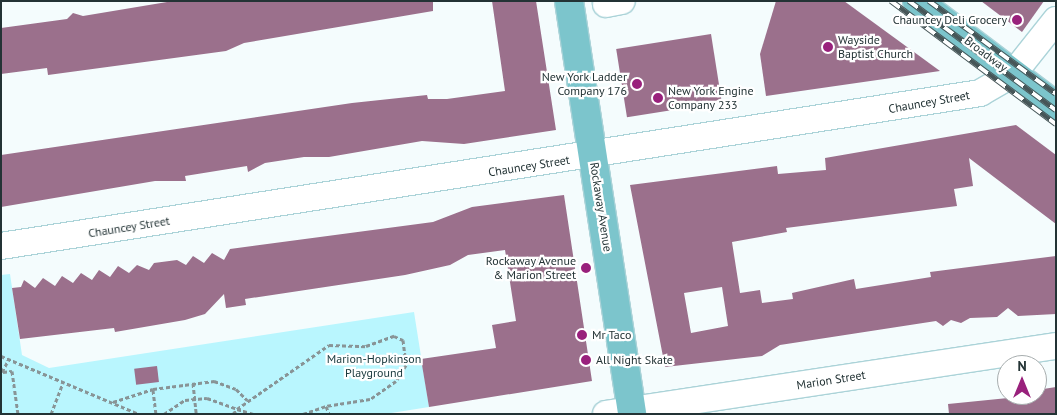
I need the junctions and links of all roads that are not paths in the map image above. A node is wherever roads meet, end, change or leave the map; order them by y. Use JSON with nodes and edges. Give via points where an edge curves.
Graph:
{"nodes":[{"id":1,"x":569,"y":1,"type":"edge"},
{"id":2,"x":916,"y":1,"type":"edge"},
{"id":3,"x":1056,"y":20,"type":"edge"},
{"id":4,"x":1013,"y":74,"type":"junction"},
{"id":5,"x":1056,"y":106,"type":"edge"},
{"id":6,"x":593,"y":156,"type":"junction"},
{"id":7,"x":1,"y":246,"type":"edge"},
{"id":8,"x":1056,"y":346,"type":"edge"},
{"id":9,"x":623,"y":412,"type":"edge"}],
"edges":[{"from":1,"to":6,"type":"main road","name":"Rockaway Avenue"},
{"from":2,"to":4,"type":"main road","name":"Broadway"},
{"from":3,"to":4,"type":"street","name":"Chauncey Street"},
{"from":4,"to":5,"type":"main road","name":"Broadway"},
{"from":4,"to":6,"type":"street","name":"Chauncey Street","via":[[980,93]]},
{"from":6,"to":7,"type":"street","name":"Chauncey Street"},
{"from":6,"to":9,"type":"main road","name":"Rockaway Avenue"},
{"from":8,"to":9,"type":"street","name":"Marion Street"}]}
